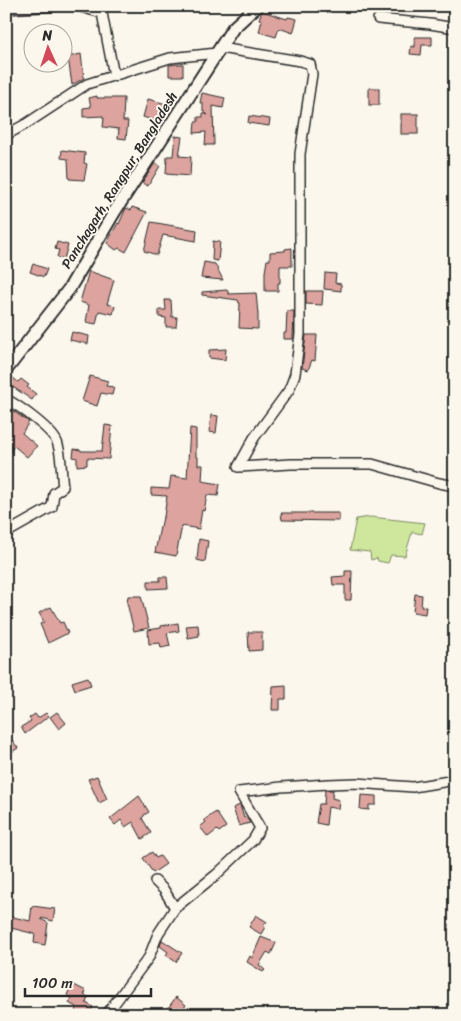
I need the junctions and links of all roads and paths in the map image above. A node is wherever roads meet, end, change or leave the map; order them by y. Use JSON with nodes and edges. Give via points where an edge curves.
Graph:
{"nodes":[{"id":1,"x":57,"y":6,"type":"edge"},
{"id":2,"x":77,"y":6,"type":"edge"},
{"id":3,"x":257,"y":6,"type":"edge"},
{"id":4,"x":6,"y":9,"type":"edge"},
{"id":5,"x":378,"y":19,"type":"dead end"},
{"id":6,"x":455,"y":28,"type":"edge"},
{"id":7,"x":218,"y":50,"type":"junction"},
{"id":8,"x":114,"y":76,"type":"junction"},
{"id":9,"x":6,"y":135,"type":"edge"},
{"id":10,"x":6,"y":370,"type":"edge"},
{"id":11,"x":6,"y":399,"type":"edge"},
{"id":12,"x":455,"y":486,"type":"edge"},
{"id":13,"x":6,"y":533,"type":"edge"},
{"id":14,"x":455,"y":780,"type":"edge"},
{"id":15,"x":155,"y":881,"type":"dead end"},
{"id":16,"x":176,"y":908,"type":"junction"},
{"id":17,"x":106,"y":1015,"type":"edge"}],
"edges":[{"from":1,"to":4,"type":"street"},
{"from":2,"to":8,"type":"street","via":[[102,13]]},
{"from":3,"to":7,"type":"street","name":"Panchagarh, Rangpur, Bangladesh","via":[[233,28]]},
{"from":5,"to":6,"type":"street"},
{"from":7,"to":8,"type":"street","via":[[170,58]]},
{"from":7,"to":10,"type":"street","name":"Panchagarh, Rangpur, Bangladesh","via":[[69,289]]},
{"from":7,"to":12,"type":"street","via":[[300,61],[310,64],[312,74],[300,154],[300,334],[296,374],[289,390],[254,438],[238,467],[372,464]]},
{"from":8,"to":9,"type":"street","via":[[87,84]]},
{"from":11,"to":13,"type":"street","via":[[50,432],[58,443],[63,487],[54,493],[52,507]]},
{"from":14,"to":16,"type":"street","via":[[413,787],[356,783],[240,792],[260,828],[253,840]]},
{"from":15,"to":16,"type":"street"},
{"from":16,"to":17,"type":"street","via":[[158,934],[148,957]]}]}
